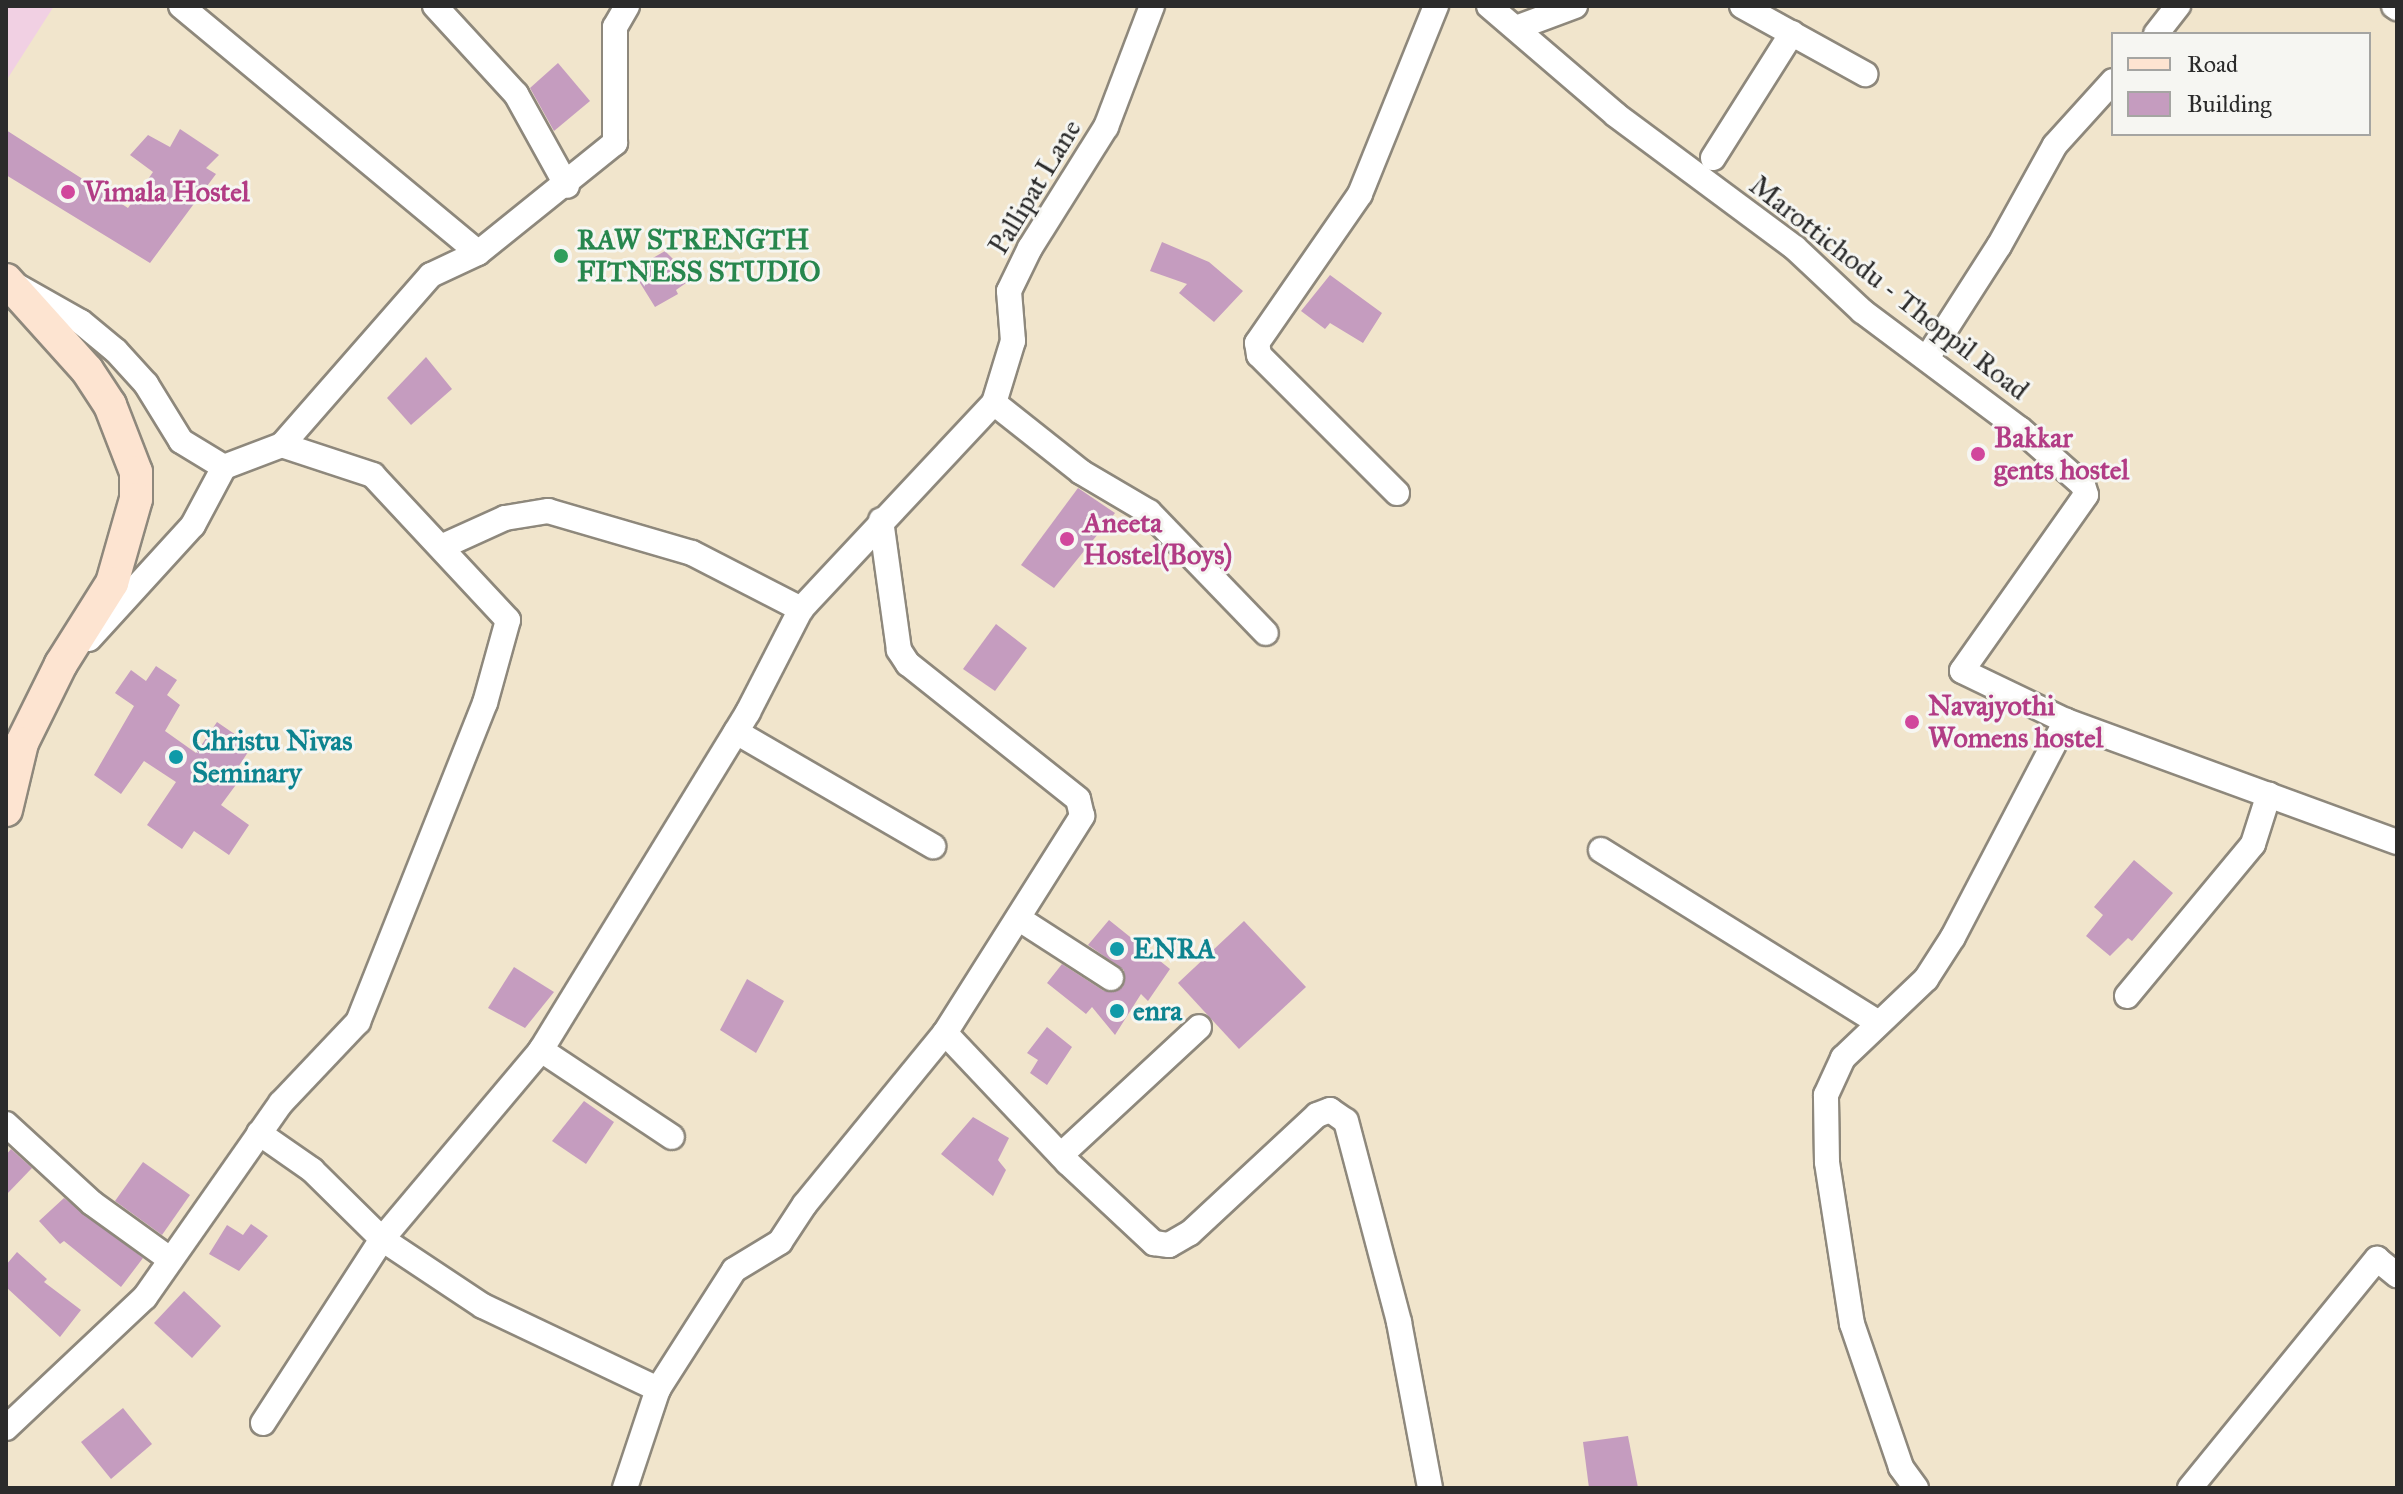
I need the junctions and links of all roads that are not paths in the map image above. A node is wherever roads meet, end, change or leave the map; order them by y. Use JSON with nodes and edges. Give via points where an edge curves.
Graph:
{"nodes":[{"id":1,"x":181,"y":6,"type":"edge"},
{"id":2,"x":435,"y":6,"type":"edge"},
{"id":3,"x":627,"y":6,"type":"edge"},
{"id":4,"x":1152,"y":6,"type":"edge"},
{"id":5,"x":1436,"y":6,"type":"edge"},
{"id":6,"x":1489,"y":6,"type":"edge"},
{"id":7,"x":1575,"y":6,"type":"edge"},
{"id":8,"x":1742,"y":6,"type":"edge"},
{"id":9,"x":2178,"y":6,"type":"edge"},
{"id":10,"x":1516,"y":28,"type":"junction"},
{"id":11,"x":2158,"y":32,"type":"edge"},
{"id":12,"x":1792,"y":33,"type":"junction"},
{"id":13,"x":1865,"y":74,"type":"dead end"},
{"id":14,"x":2111,"y":83,"type":"edge"},
{"id":15,"x":1713,"y":158,"type":"dead end"},
{"id":16,"x":567,"y":186,"type":"junction"},
{"id":17,"x":478,"y":253,"type":"junction"},
{"id":18,"x":7,"y":281,"type":"edge"},
{"id":19,"x":1927,"y":358,"type":"junction"},
{"id":20,"x":994,"y":403,"type":"junction"},
{"id":21,"x":282,"y":445,"type":"junction"},
{"id":22,"x":224,"y":467,"type":"junction"},
{"id":23,"x":1397,"y":493,"type":"dead end"},
{"id":24,"x":881,"y":520,"type":"junction"},
{"id":25,"x":441,"y":547,"type":"junction"},
{"id":26,"x":801,"y":609,"type":"junction"},
{"id":27,"x":1266,"y":633,"type":"dead end"},
{"id":28,"x":55,"y":676,"type":"junction"},
{"id":29,"x":2066,"y":721,"type":"junction"},
{"id":30,"x":736,"y":732,"type":"junction"},
{"id":31,"x":2269,"y":794,"type":"junction"},
{"id":32,"x":6,"y":810,"type":"edge"},
{"id":33,"x":2397,"y":842,"type":"edge"},
{"id":34,"x":933,"y":846,"type":"dead end"},
{"id":35,"x":1601,"y":850,"type":"dead end"},
{"id":36,"x":1021,"y":920,"type":"junction"},
{"id":37,"x":1111,"y":978,"type":"dead end"},
{"id":38,"x":2127,"y":996,"type":"dead end"},
{"id":39,"x":1877,"y":1022,"type":"junction"},
{"id":40,"x":1199,"y":1027,"type":"dead end"},
{"id":41,"x":945,"y":1033,"type":"junction"},
{"id":42,"x":541,"y":1050,"type":"junction"},
{"id":43,"x":6,"y":1124,"type":"edge"},
{"id":44,"x":259,"y":1133,"type":"junction"},
{"id":45,"x":672,"y":1137,"type":"dead end"},
{"id":46,"x":1061,"y":1155,"type":"junction"},
{"id":47,"x":382,"y":1239,"type":"junction"},
{"id":48,"x":171,"y":1260,"type":"junction"},
{"id":49,"x":2397,"y":1275,"type":"edge"},
{"id":50,"x":658,"y":1389,"type":"junction"},
{"id":51,"x":263,"y":1423,"type":"dead end"},
{"id":52,"x":6,"y":1428,"type":"edge"},
{"id":53,"x":625,"y":1488,"type":"edge"},
{"id":54,"x":1430,"y":1488,"type":"edge"},
{"id":55,"x":1916,"y":1488,"type":"edge"},
{"id":56,"x":2190,"y":1488,"type":"edge"}],
"edges":[{"from":1,"to":17,"type":"street"},
{"from":2,"to":16,"type":"street","via":[[516,94]]},
{"from":3,"to":16,"type":"street","via":[[615,27],[615,143]]},
{"from":4,"to":20,"type":"street","name":"Pallipat Lane","via":[[1106,127],[1009,291],[1013,341]]},
{"from":5,"to":23,"type":"street","via":[[1360,194],[1257,343],[1259,355]]},
{"from":6,"to":10,"type":"street","name":"Marottichodu - Thoppil Road"},
{"from":7,"to":10,"type":"street"},
{"from":8,"to":12,"type":"street"},
{"from":9,"to":11,"type":"street"},
{"from":10,"to":19,"type":"street","name":"Marottichodu - Thoppil Road","via":[[1616,115],[1795,248],[1862,311]]},
{"from":12,"to":13,"type":"street"},
{"from":12,"to":15,"type":"street"},
{"from":14,"to":19,"type":"street","via":[[2055,145],[1999,246]]},
{"from":16,"to":17,"type":"street"},
{"from":17,"to":21,"type":"street","via":[[431,275]]},
{"from":18,"to":22,"type":"street","via":[[81,322],[116,351],[146,384],[181,441]]},
{"from":18,"to":28,"type":"main road","via":[[87,370],[110,405],[136,472],[124,554],[97,611]]},
{"from":19,"to":29,"type":"street","name":"Marottichodu - Thoppil Road","via":[[2083,485],[2086,495],[1962,671]]},
{"from":20,"to":24,"type":"street"},
{"from":20,"to":27,"type":"street","via":[[1081,472],[1149,512]]},
{"from":21,"to":22,"type":"street"},
{"from":21,"to":25,"type":"street","via":[[373,475]]},
{"from":22,"to":28,"type":"street","via":[[193,525]]},
{"from":24,"to":26,"type":"street"},
{"from":24,"to":36,"type":"street","via":[[899,650],[908,664],[1083,808]]},
{"from":25,"to":26,"type":"street","via":[[505,518],[548,511],[692,553]]},
{"from":25,"to":44,"type":"street","via":[[508,620],[485,703],[358,1022]]},
{"from":26,"to":30,"type":"street"},
{"from":28,"to":32,"type":"main road","via":[[22,743]]},
{"from":29,"to":31,"type":"street","name":"Marottichodu - Thoppil Road"},
{"from":29,"to":39,"type":"street","via":[[1953,937],[1926,979]]},
{"from":30,"to":34,"type":"street"},
{"from":30,"to":42,"type":"street"},
{"from":31,"to":33,"type":"street","name":"Marottichodu - Thoppil Road"},
{"from":31,"to":38,"type":"street","via":[[2253,844]]},
{"from":35,"to":39,"type":"street"},
{"from":36,"to":37,"type":"street"},
{"from":36,"to":41,"type":"street"},
{"from":39,"to":55,"type":"street","via":[[1843,1058],[1826,1095],[1827,1162],[1852,1324],[1901,1467]]},
{"from":40,"to":46,"type":"street"},
{"from":41,"to":46,"type":"street"},
{"from":41,"to":50,"type":"street","via":[[780,1242],[734,1270]]},
{"from":42,"to":45,"type":"street"},
{"from":42,"to":47,"type":"street"},
{"from":43,"to":48,"type":"street","via":[[92,1203]]},
{"from":44,"to":47,"type":"street","via":[[312,1170]]},
{"from":44,"to":48,"type":"street"},
{"from":46,"to":54,"type":"street","via":[[1154,1243],[1169,1245],[1190,1233],[1317,1115],[1330,1110],[1346,1121],[1399,1322]]},
{"from":47,"to":50,"type":"street","via":[[483,1306]]},
{"from":47,"to":51,"type":"street"},
{"from":48,"to":52,"type":"street","via":[[145,1297],[103,1340]]},
{"from":49,"to":56,"type":"street","via":[[2377,1259]]},
{"from":50,"to":53,"type":"street"}]}
